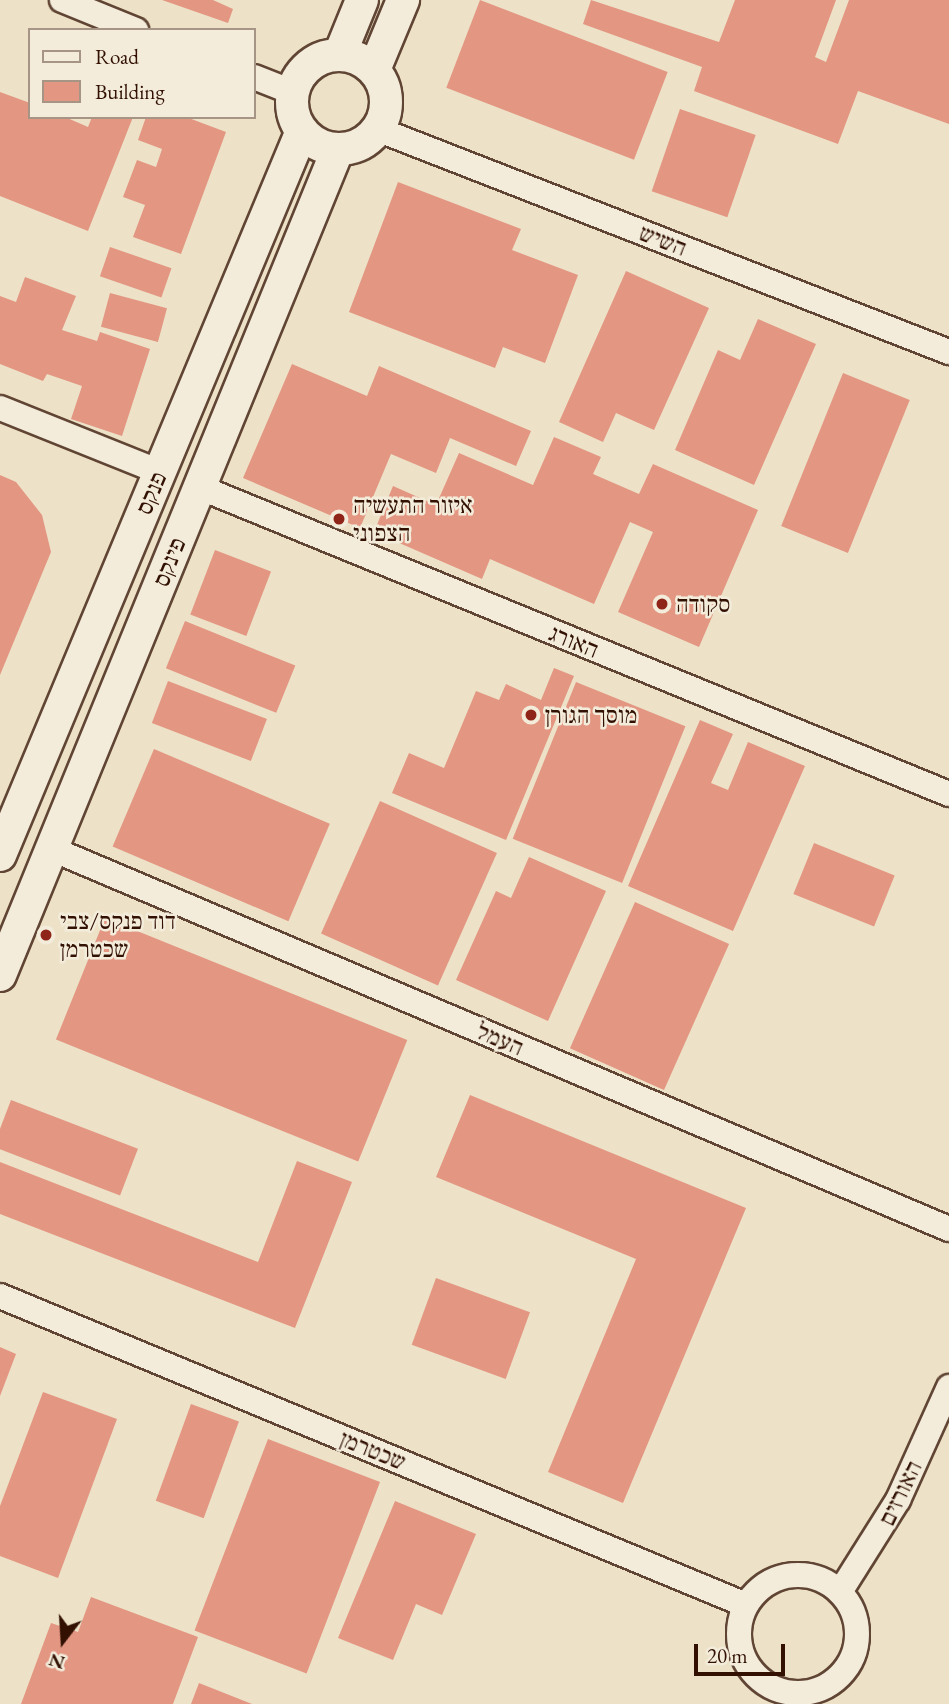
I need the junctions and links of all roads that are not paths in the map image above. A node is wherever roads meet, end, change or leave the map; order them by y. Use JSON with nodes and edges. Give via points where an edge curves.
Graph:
{"nodes":[{"id":1,"x":62,"y":0,"type":"edge"},
{"id":2,"x":362,"y":0,"type":"edge"},
{"id":3,"x":404,"y":0,"type":"edge"},
{"id":4,"x":131,"y":28,"type":"edge"},
{"id":5,"x":340,"y":54,"type":"junction"},
{"id":6,"x":374,"y":71,"type":"junction"},
{"id":7,"x":256,"y":78,"type":"edge"},
{"id":8,"x":292,"y":92,"type":"junction"},
{"id":9,"x":377,"y":129,"type":"junction"},
{"id":10,"x":302,"y":131,"type":"junction"},
{"id":11,"x":338,"y":149,"type":"junction"},
{"id":12,"x":949,"y":352,"type":"edge"},
{"id":13,"x":0,"y":408,"type":"edge"},
{"id":14,"x":160,"y":472,"type":"junction"},
{"id":15,"x":199,"y":487,"type":"junction"},
{"id":16,"x":949,"y":794,"type":"edge"},
{"id":17,"x":52,"y":849,"type":"junction"},
{"id":18,"x":0,"y":855,"type":"edge"},
{"id":19,"x":0,"y":975,"type":"edge"},
{"id":20,"x":949,"y":1229,"type":"edge"},
{"id":21,"x":0,"y":1296,"type":"edge"},
{"id":22,"x":949,"y":1387,"type":"edge"},
{"id":23,"x":839,"y":1592,"type":"junction"},
{"id":24,"x":746,"y":1605,"type":"junction"},
{"id":25,"x":794,"y":1699,"type":"edge"}],
"edges":[{"from":1,"to":4,"type":"street"},
{"from":2,"to":5,"type":"street"},
{"from":3,"to":6,"type":"street"},
{"from":5,"to":6,"type":"street"},
{"from":5,"to":8,"type":"street","via":[[309,65]]},
{"from":6,"to":9,"type":"street","via":[[386,98]]},
{"from":7,"to":8,"type":"street"},
{"from":8,"to":10,"type":"street"},
{"from":9,"to":11,"type":"street","via":[[354,146]]},
{"from":9,"to":12,"type":"street","name":"השיש"},
{"from":10,"to":11,"type":"street"},
{"from":10,"to":14,"type":"street","name":"פנקס"},
{"from":11,"to":15,"type":"street","name":"פינקס"},
{"from":13,"to":14,"type":"street"},
{"from":14,"to":18,"type":"street","name":"פנקס"},
{"from":15,"to":16,"type":"street","name":"האורג"},
{"from":15,"to":17,"type":"street","name":"פינקס"},
{"from":17,"to":19,"type":"street","name":"פינקס"},
{"from":17,"to":20,"type":"street","name":"העמל"},
{"from":21,"to":24,"type":"street","name":"שכטרמן"},
{"from":22,"to":23,"type":"street","name":"האורזים","via":[[898,1500]]},
{"from":23,"to":24,"type":"street","via":[[816,1579],[790,1576],[772,1581]]},
{"from":23,"to":25,"type":"street","via":[[857,1629],[855,1649],[833,1682]]},
{"from":24,"to":25,"type":"street","via":[[739,1633],[746,1662],[766,1684]]}]}
